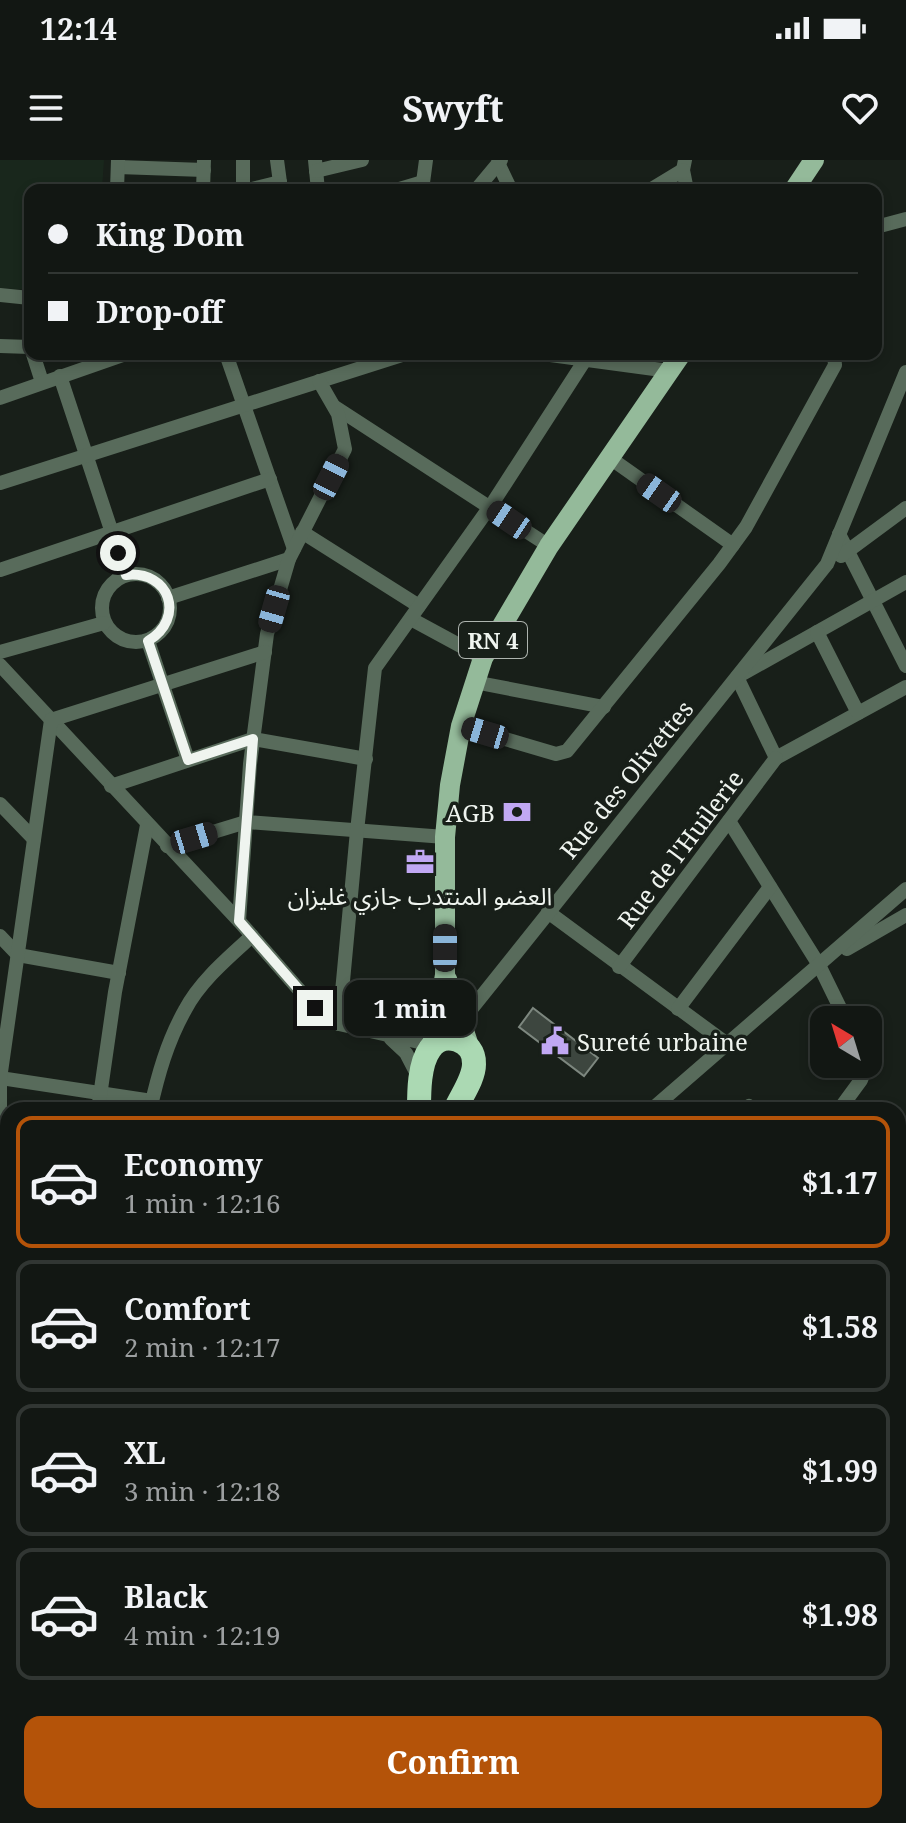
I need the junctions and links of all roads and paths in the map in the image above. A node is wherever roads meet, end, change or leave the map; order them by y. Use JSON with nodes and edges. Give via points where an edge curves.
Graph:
{"nodes":[{"id":1,"x":243,"y":160,"type":"edge"},
{"id":2,"x":277,"y":160,"type":"edge"},
{"id":3,"x":362,"y":160,"type":"edge"},
{"id":4,"x":814,"y":160,"type":"edge"},
{"id":5,"x":421,"y":161,"type":"edge"},
{"id":6,"x":499,"y":162,"type":"edge"},
{"id":7,"x":118,"y":164,"type":"edge"},
{"id":8,"x":162,"y":164,"type":"edge"},
{"id":9,"x":204,"y":165,"type":"edge"},
{"id":10,"x":684,"y":165,"type":"edge"},
{"id":11,"x":316,"y":166,"type":"edge"},
{"id":12,"x":117,"y":184,"type":"edge"},
{"id":13,"x":245,"y":184,"type":"edge"},
{"id":14,"x":281,"y":184,"type":"edge"},
{"id":15,"x":422,"y":184,"type":"edge"},
{"id":16,"x":481,"y":184,"type":"edge"},
{"id":17,"x":508,"y":184,"type":"edge"},
{"id":18,"x":658,"y":184,"type":"edge"},
{"id":19,"x":798,"y":184,"type":"edge"},
{"id":20,"x":906,"y":219,"type":"edge"},
{"id":21,"x":882,"y":225,"type":"edge"},
{"id":22,"x":0,"y":295,"type":"edge"},
{"id":23,"x":24,"y":297,"type":"edge"},
{"id":24,"x":0,"y":346,"type":"edge"},
{"id":25,"x":24,"y":347,"type":"edge"},
{"id":26,"x":35,"y":360,"type":"edge"},
{"id":27,"x":99,"y":360,"type":"edge"},
{"id":28,"x":228,"y":360,"type":"edge"},
{"id":29,"x":386,"y":360,"type":"edge"},
{"id":30,"x":585,"y":360,"type":"joint"},
{"id":31,"x":835,"y":360,"type":"edge"},
{"id":32,"x":675,"y":362,"type":"edge"},
{"id":33,"x":906,"y":372,"type":"edge"},
{"id":34,"x":60,"y":376,"type":"junction"},
{"id":35,"x":319,"y":381,"type":"junction"},
{"id":36,"x":42,"y":382,"type":"junction"},
{"id":37,"x":0,"y":398,"type":"edge"},
{"id":38,"x":245,"y":403,"type":"junction"},
{"id":39,"x":333,"y":406,"type":"junction"},
{"id":40,"x":85,"y":455,"type":"junction"},
{"id":41,"x":610,"y":458,"type":"junction"},
{"id":42,"x":270,"y":479,"type":"junction"},
{"id":43,"x":0,"y":483,"type":"edge"},
{"id":44,"x":490,"y":507,"type":"junction"},
{"id":45,"x":906,"y":508,"type":"edge"},
{"id":46,"x":111,"y":531,"type":"junction"},
{"id":47,"x":302,"y":532,"type":"junction"},
{"id":48,"x":839,"y":534,"type":"junction"},
{"id":49,"x":733,"y":545,"type":"junction"},
{"id":50,"x":549,"y":546,"type":"junction"},
{"id":51,"x":848,"y":553,"type":"junction"},
{"id":52,"x":291,"y":554,"type":"junction"},
{"id":53,"x":827,"y":564,"type":"junction"},
{"id":54,"x":0,"y":570,"type":"edge"},
{"id":55,"x":126,"y":575,"type":"junction"},
{"id":56,"x":906,"y":582,"type":"edge"},
{"id":57,"x":168,"y":598,"type":"junction"},
{"id":58,"x":873,"y":601,"type":"junction"},
{"id":59,"x":415,"y":612,"type":"junction"},
{"id":60,"x":104,"y":623,"type":"junction"},
{"id":61,"x":817,"y":632,"type":"junction"},
{"id":62,"x":148,"y":641,"type":"junction"},
{"id":63,"x":0,"y":652,"type":"edge"},
{"id":64,"x":265,"y":652,"type":"junction"},
{"id":65,"x":483,"y":658,"type":"junction"},
{"id":66,"x":0,"y":665,"type":"edge"},
{"id":67,"x":906,"y":666,"type":"edge"},
{"id":68,"x":737,"y":677,"type":"junction"},
{"id":69,"x":474,"y":682,"type":"junction"},
{"id":70,"x":162,"y":685,"type":"junction"},
{"id":71,"x":906,"y":687,"type":"edge"},
{"id":72,"x":604,"y":707,"type":"junction"},
{"id":73,"x":858,"y":713,"type":"junction"},
{"id":74,"x":51,"y":720,"type":"junction"},
{"id":75,"x":461,"y":726,"type":"junction"},
{"id":76,"x":253,"y":739,"type":"junction"},
{"id":77,"x":776,"y":758,"type":"junction"},
{"id":78,"x":366,"y":759,"type":"junction"},
{"id":79,"x":188,"y":760,"type":"junction"},
{"id":80,"x":111,"y":786,"type":"junction"},
{"id":81,"x":0,"y":804,"type":"edge"},
{"id":82,"x":729,"y":821,"type":"junction"},
{"id":83,"x":246,"y":822,"type":"junction"},
{"id":84,"x":147,"y":825,"type":"junction"},
{"id":85,"x":357,"y":831,"type":"junction"},
{"id":86,"x":445,"y":837,"type":"junction"},
{"id":87,"x":34,"y":839,"type":"junction"},
{"id":88,"x":167,"y":846,"type":"junction"},
{"id":89,"x":770,"y":887,"type":"junction"},
{"id":90,"x":906,"y":889,"type":"edge"},
{"id":91,"x":548,"y":912,"type":"junction"},
{"id":92,"x":906,"y":915,"type":"edge"},
{"id":93,"x":239,"y":921,"type":"junction"},
{"id":94,"x":0,"y":936,"type":"edge"},
{"id":95,"x":252,"y":936,"type":"junction"},
{"id":96,"x":18,"y":955,"type":"junction"},
{"id":97,"x":819,"y":965,"type":"junction"},
{"id":98,"x":619,"y":967,"type":"junction"},
{"id":99,"x":119,"y":973,"type":"junction"},
{"id":100,"x":445,"y":975,"type":"junction"},
{"id":101,"x":839,"y":1006,"type":"edge"},
{"id":102,"x":678,"y":1009,"type":"junction"},
{"id":103,"x":339,"y":1024,"type":"junction"},
{"id":104,"x":388,"y":1036,"type":"junction"},
{"id":105,"x":443,"y":1038,"type":"junction"},
{"id":106,"x":727,"y":1044,"type":"junction"},
{"id":107,"x":0,"y":1078,"type":"edge"},
{"id":108,"x":862,"y":1078,"type":"edge"},
{"id":109,"x":420,"y":1082,"type":"junction"},
{"id":110,"x":100,"y":1093,"type":"junction"},
{"id":111,"x":99,"y":1102,"type":"edge"},
{"id":112,"x":135,"y":1102,"type":"edge"},
{"id":113,"x":152,"y":1102,"type":"edge"},
{"id":114,"x":419,"y":1102,"type":"edge"},
{"id":115,"x":459,"y":1102,"type":"edge"},
{"id":116,"x":660,"y":1102,"type":"edge"},
{"id":117,"x":845,"y":1102,"type":"edge"},
{"id":118,"x":0,"y":1159,"type":"edge"}],
"edges":[{"from":1,"to":13,"type":"street"},
{"from":2,"to":14,"type":"street"},
{"from":3,"to":11,"type":"street"},
{"from":4,"to":19,"type":"main road"},
{"from":5,"to":15,"type":"street"},
{"from":6,"to":16,"type":"street"},
{"from":6,"to":17,"type":"street"},
{"from":7,"to":8,"type":"street"},
{"from":7,"to":12,"type":"street"},
{"from":8,"to":9,"type":"street"},
{"from":10,"to":18,"type":"street"},
{"from":20,"to":21,"type":"street"},
{"from":22,"to":23,"type":"street"},
{"from":24,"to":25,"type":"street"},
{"from":26,"to":36,"type":"street"},
{"from":27,"to":34,"type":"street"},
{"from":28,"to":38,"type":"street"},
{"from":29,"to":35,"type":"street"},
{"from":30,"to":32,"type":"street"},
{"from":30,"to":44,"type":"street"},
{"from":31,"to":49,"type":"street"},
{"from":32,"to":41,"type":"main road","number":"RN 4"},
{"from":33,"to":48,"type":"street"},
{"from":34,"to":36,"type":"street"},
{"from":34,"to":40,"type":"street"},
{"from":35,"to":38,"type":"street"},
{"from":35,"to":39,"type":"street"},
{"from":36,"to":37,"type":"street"},
{"from":38,"to":40,"type":"street"},
{"from":38,"to":42,"type":"street"},
{"from":39,"to":44,"type":"street"},
{"from":39,"to":47,"type":"street","via":[[345,449]]},
{"from":40,"to":43,"type":"street"},
{"from":40,"to":46,"type":"street"},
{"from":41,"to":49,"type":"street"},
{"from":41,"to":50,"type":"main road","number":"RN 4"},
{"from":42,"to":46,"type":"street"},
{"from":42,"to":52,"type":"street"},
{"from":44,"to":50,"type":"street"},
{"from":44,"to":59,"type":"street"},
{"from":45,"to":51,"type":"street"},
{"from":46,"to":54,"type":"street"},
{"from":46,"to":55,"type":"street"},
{"from":47,"to":52,"type":"street"},
{"from":47,"to":59,"type":"street"},
{"from":48,"to":51,"type":"street"},
{"from":48,"to":53,"type":"street"},
{"from":49,"to":72,"type":"street"},
{"from":50,"to":65,"type":"main road","number":"RN 4"},
{"from":51,"to":53,"type":"street"},
{"from":51,"to":58,"type":"street"},
{"from":52,"to":57,"type":"street"},
{"from":52,"to":64,"type":"street"},
{"from":53,"to":68,"type":"street","name":"Rue des Olivettes"},
{"from":55,"to":57,"type":"street","via":[[147,576]]},
{"from":55,"to":60,"type":"street","via":[[107,589]]},
{"from":56,"to":58,"type":"street"},
{"from":57,"to":62,"type":"street","via":[[169,618]]},
{"from":58,"to":61,"type":"street"},
{"from":58,"to":67,"type":"street"},
{"from":59,"to":65,"type":"street"},
{"from":59,"to":78,"type":"street","via":[[375,668]]},
{"from":60,"to":62,"type":"street","via":[[118,638]]},
{"from":60,"to":63,"type":"street"},
{"from":61,"to":68,"type":"street"},
{"from":61,"to":73,"type":"street"},
{"from":62,"to":70,"type":"street"},
{"from":64,"to":70,"type":"street"},
{"from":64,"to":76,"type":"street"},
{"from":65,"to":69,"type":"main road","number":"RN 4"},
{"from":66,"to":74,"type":"street"},
{"from":68,"to":77,"type":"street"},
{"from":68,"to":91,"type":"street","name":"Rue des Olivettes"},
{"from":69,"to":72,"type":"street"},
{"from":69,"to":75,"type":"main road","number":"RN 4"},
{"from":70,"to":74,"type":"street"},
{"from":70,"to":79,"type":"street"},
{"from":71,"to":73,"type":"street"},
{"from":72,"to":75,"type":"street","via":[[562,754]]},
{"from":73,"to":77,"type":"street"},
{"from":74,"to":80,"type":"street"},
{"from":74,"to":87,"type":"street"},
{"from":75,"to":86,"type":"main road","number":"RN 4"},
{"from":76,"to":78,"type":"street"},
{"from":76,"to":79,"type":"street"},
{"from":76,"to":83,"type":"street"},
{"from":77,"to":82,"type":"street","name":"Rue de l'Huilerie"},
{"from":78,"to":85,"type":"street"},
{"from":79,"to":80,"type":"street"},
{"from":80,"to":84,"type":"street"},
{"from":81,"to":87,"type":"street"},
{"from":82,"to":89,"type":"street"},
{"from":82,"to":98,"type":"street","name":"Rue de l'Huilerie"},
{"from":83,"to":85,"type":"street"},
{"from":83,"to":88,"type":"street"},
{"from":83,"to":93,"type":"street"},
{"from":84,"to":88,"type":"street"},
{"from":84,"to":99,"type":"street"},
{"from":85,"to":86,"type":"street"},
{"from":85,"to":103,"type":"street"},
{"from":86,"to":100,"type":"main road","number":"RN 4"},
{"from":87,"to":96,"type":"street"},
{"from":88,"to":93,"type":"street"},
{"from":89,"to":97,"type":"street"},
{"from":89,"to":102,"type":"street"},
{"from":90,"to":97,"type":"street"},
{"from":91,"to":98,"type":"street"},
{"from":91,"to":105,"type":"street","name":"Rue des Olivettes"},
{"from":92,"to":97,"type":"street"},
{"from":93,"to":95,"type":"street"},
{"from":94,"to":96,"type":"street"},
{"from":95,"to":103,"type":"street","via":[[305,999]]},
{"from":95,"to":113,"type":"street","via":[[186,1007],[163,1059]]},
{"from":96,"to":99,"type":"street"},
{"from":96,"to":107,"type":"street"},
{"from":97,"to":101,"type":"street"},
{"from":97,"to":106,"type":"street"},
{"from":98,"to":102,"type":"street"},
{"from":99,"to":110,"type":"street"},
{"from":100,"to":105,"type":"main road","number":"RN 4"},
{"from":100,"to":105,"type":"main road","number":"RN 4"},
{"from":102,"to":106,"type":"street"},
{"from":103,"to":104,"type":"street"},
{"from":104,"to":105,"type":"street"},
{"from":104,"to":109,"type":"street","via":[[411,1058]]},
{"from":105,"to":109,"type":"highway","via":[[425,1059]]},
{"from":105,"to":115,"type":"highway","via":[[459,1040],[470,1049],[474,1068]]},
{"from":106,"to":116,"type":"street"},
{"from":107,"to":110,"type":"street"},
{"from":107,"to":118,"type":"street"},
{"from":108,"to":117,"type":"street"},
{"from":109,"to":114,"type":"highway"},
{"from":110,"to":111,"type":"street"},
{"from":110,"to":112,"type":"street"}]}
